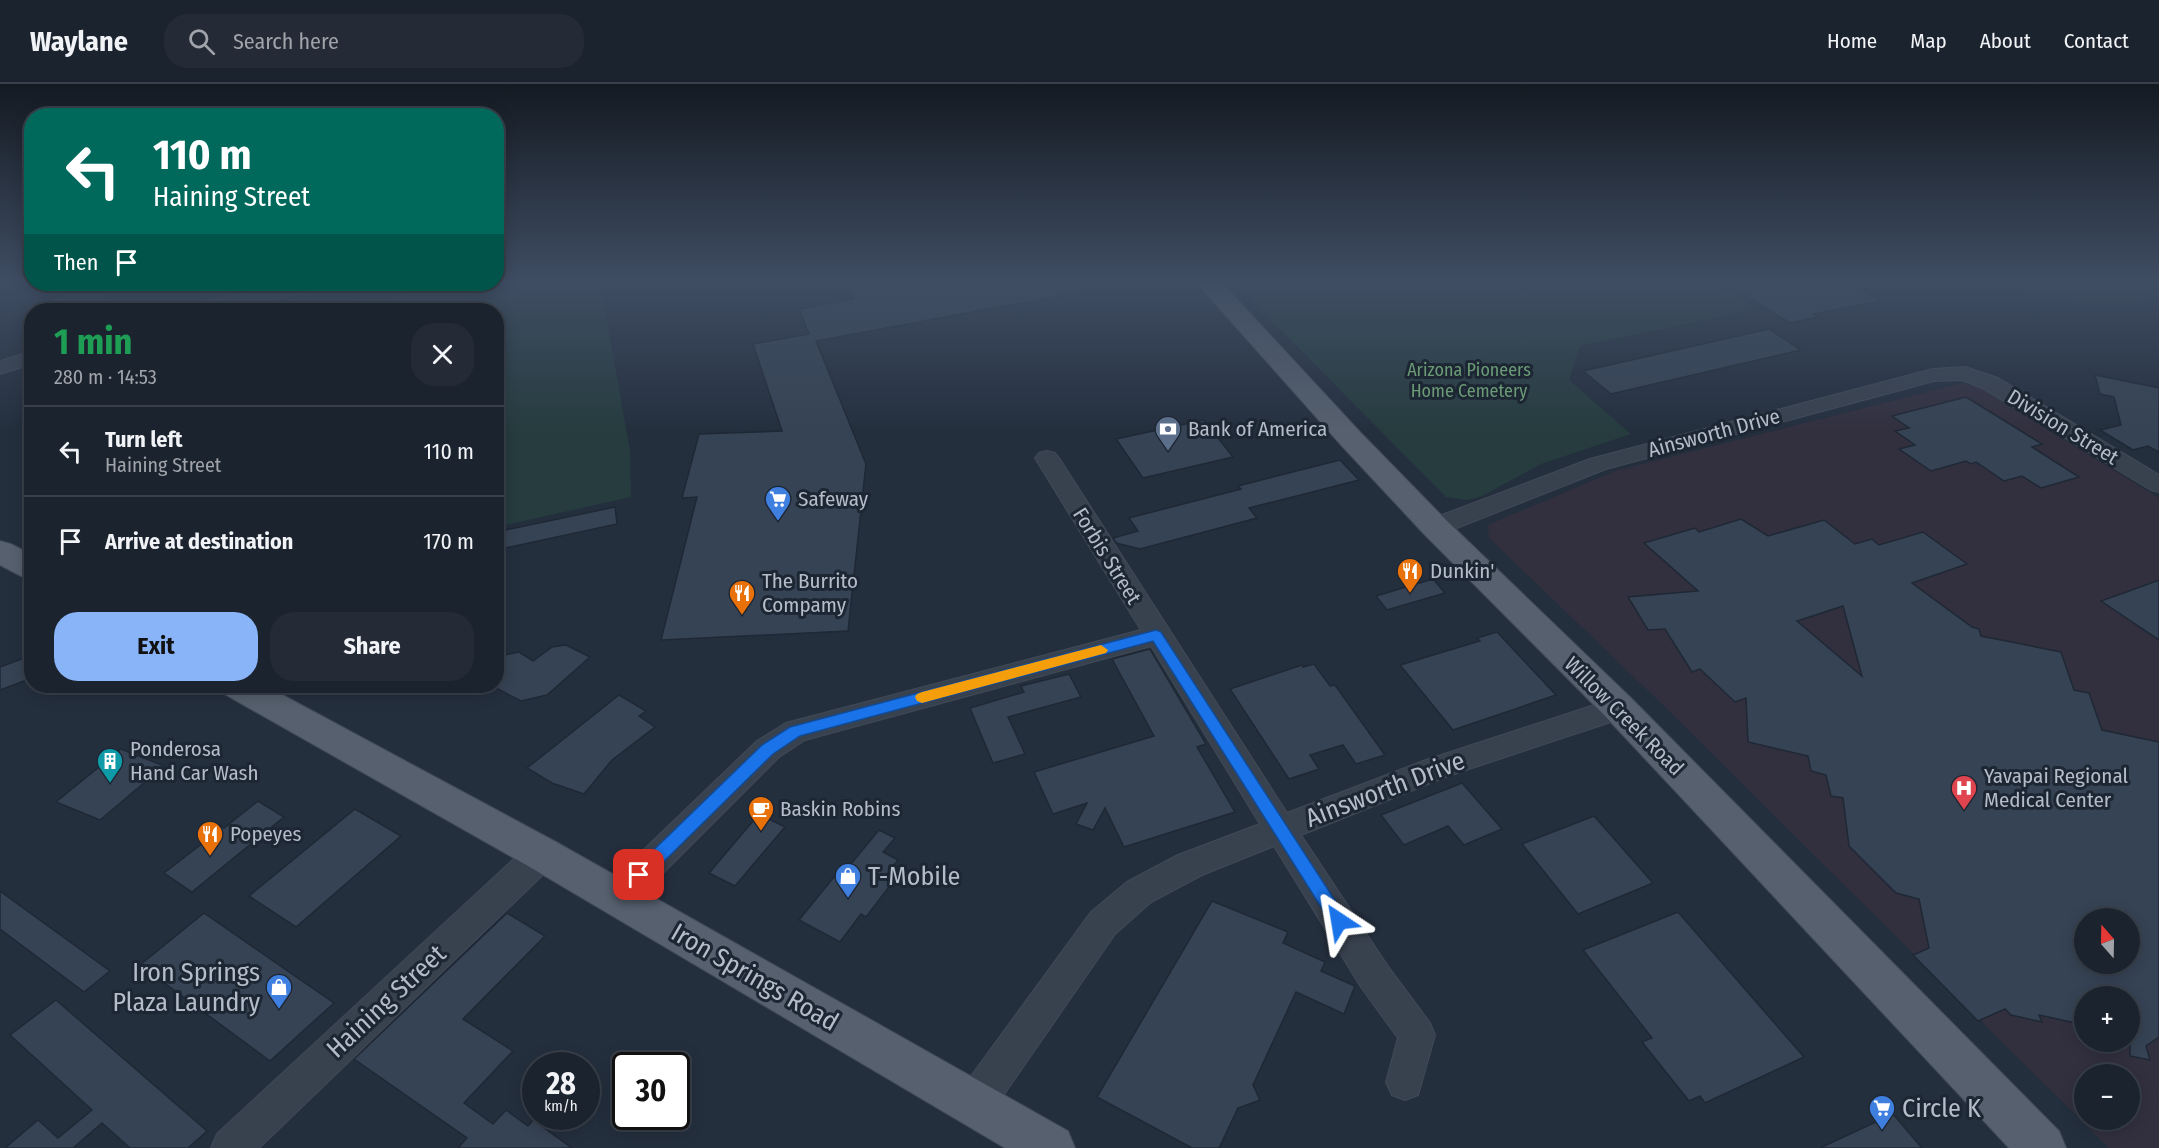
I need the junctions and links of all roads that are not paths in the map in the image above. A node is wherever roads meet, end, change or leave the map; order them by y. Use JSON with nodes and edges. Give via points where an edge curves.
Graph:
{"nodes":[{"id":1,"x":1253,"y":332,"type":"edge"},
{"id":2,"x":24,"y":360,"type":"edge"},
{"id":3,"x":0,"y":368,"type":"edge"},
{"id":4,"x":1965,"y":373,"type":"joint"},
{"id":5,"x":1047,"y":458,"type":"dead end"},
{"id":6,"x":2159,"y":485,"type":"edge"},
{"id":7,"x":1435,"y":527,"type":"junction"},
{"id":8,"x":0,"y":551,"type":"edge"},
{"id":9,"x":24,"y":564,"type":"edge"},
{"id":10,"x":1156,"y":635,"type":"junction"},
{"id":11,"x":251,"y":693,"type":"edge"},
{"id":12,"x":1619,"y":708,"type":"junction"},
{"id":13,"x":1280,"y":829,"type":"junction"},
{"id":14,"x":542,"y":854,"type":"junction"},
{"id":15,"x":616,"y":897,"type":"junction"},
{"id":16,"x":1405,"y":1082,"type":"dead end"},
{"id":17,"x":975,"y":1103,"type":"junction"},
{"id":18,"x":231,"y":1148,"type":"edge"},
{"id":19,"x":1052,"y":1148,"type":"edge"},
{"id":20,"x":2042,"y":1148,"type":"edge"}],
"edges":[{"from":1,"to":7,"type":"main road","name":"Willow Creek Road"},
{"from":2,"to":3,"type":"street"},
{"from":4,"to":6,"type":"street","name":"Division Street","via":[[1990,382]]},
{"from":4,"to":7,"type":"street","name":"Ainsworth Drive","via":[[1933,375],[1598,464]]},
{"from":5,"to":10,"type":"street","name":"Forbis Street"},
{"from":7,"to":12,"type":"main road","name":"Willow Creek Road"},
{"from":8,"to":9,"type":"main road"},
{"from":10,"to":13,"type":"street","name":"Forbis Street"},
{"from":10,"to":15,"type":"street","via":[[796,731],[768,749]]},
{"from":11,"to":14,"type":"main road","name":"Iron Springs Road"},
{"from":12,"to":13,"type":"street","name":"Ainsworth Drive","via":[[1463,758]]},
{"from":12,"to":20,"type":"main road","name":"Willow Creek Road"},
{"from":13,"to":16,"type":"street","name":"Forbis Street","via":[[1374,976],[1417,1035]]},
{"from":13,"to":17,"type":"street","name":"Ainsworth Drive","via":[[1190,864],[1139,892],[1103,923]]},
{"from":14,"to":15,"type":"main road","name":"Iron Springs Road"},
{"from":14,"to":18,"type":"street","name":"Haining Street"},
{"from":15,"to":17,"type":"main road","name":"Iron Springs Road"},
{"from":17,"to":19,"type":"main road","name":"Iron Springs Road"}]}
